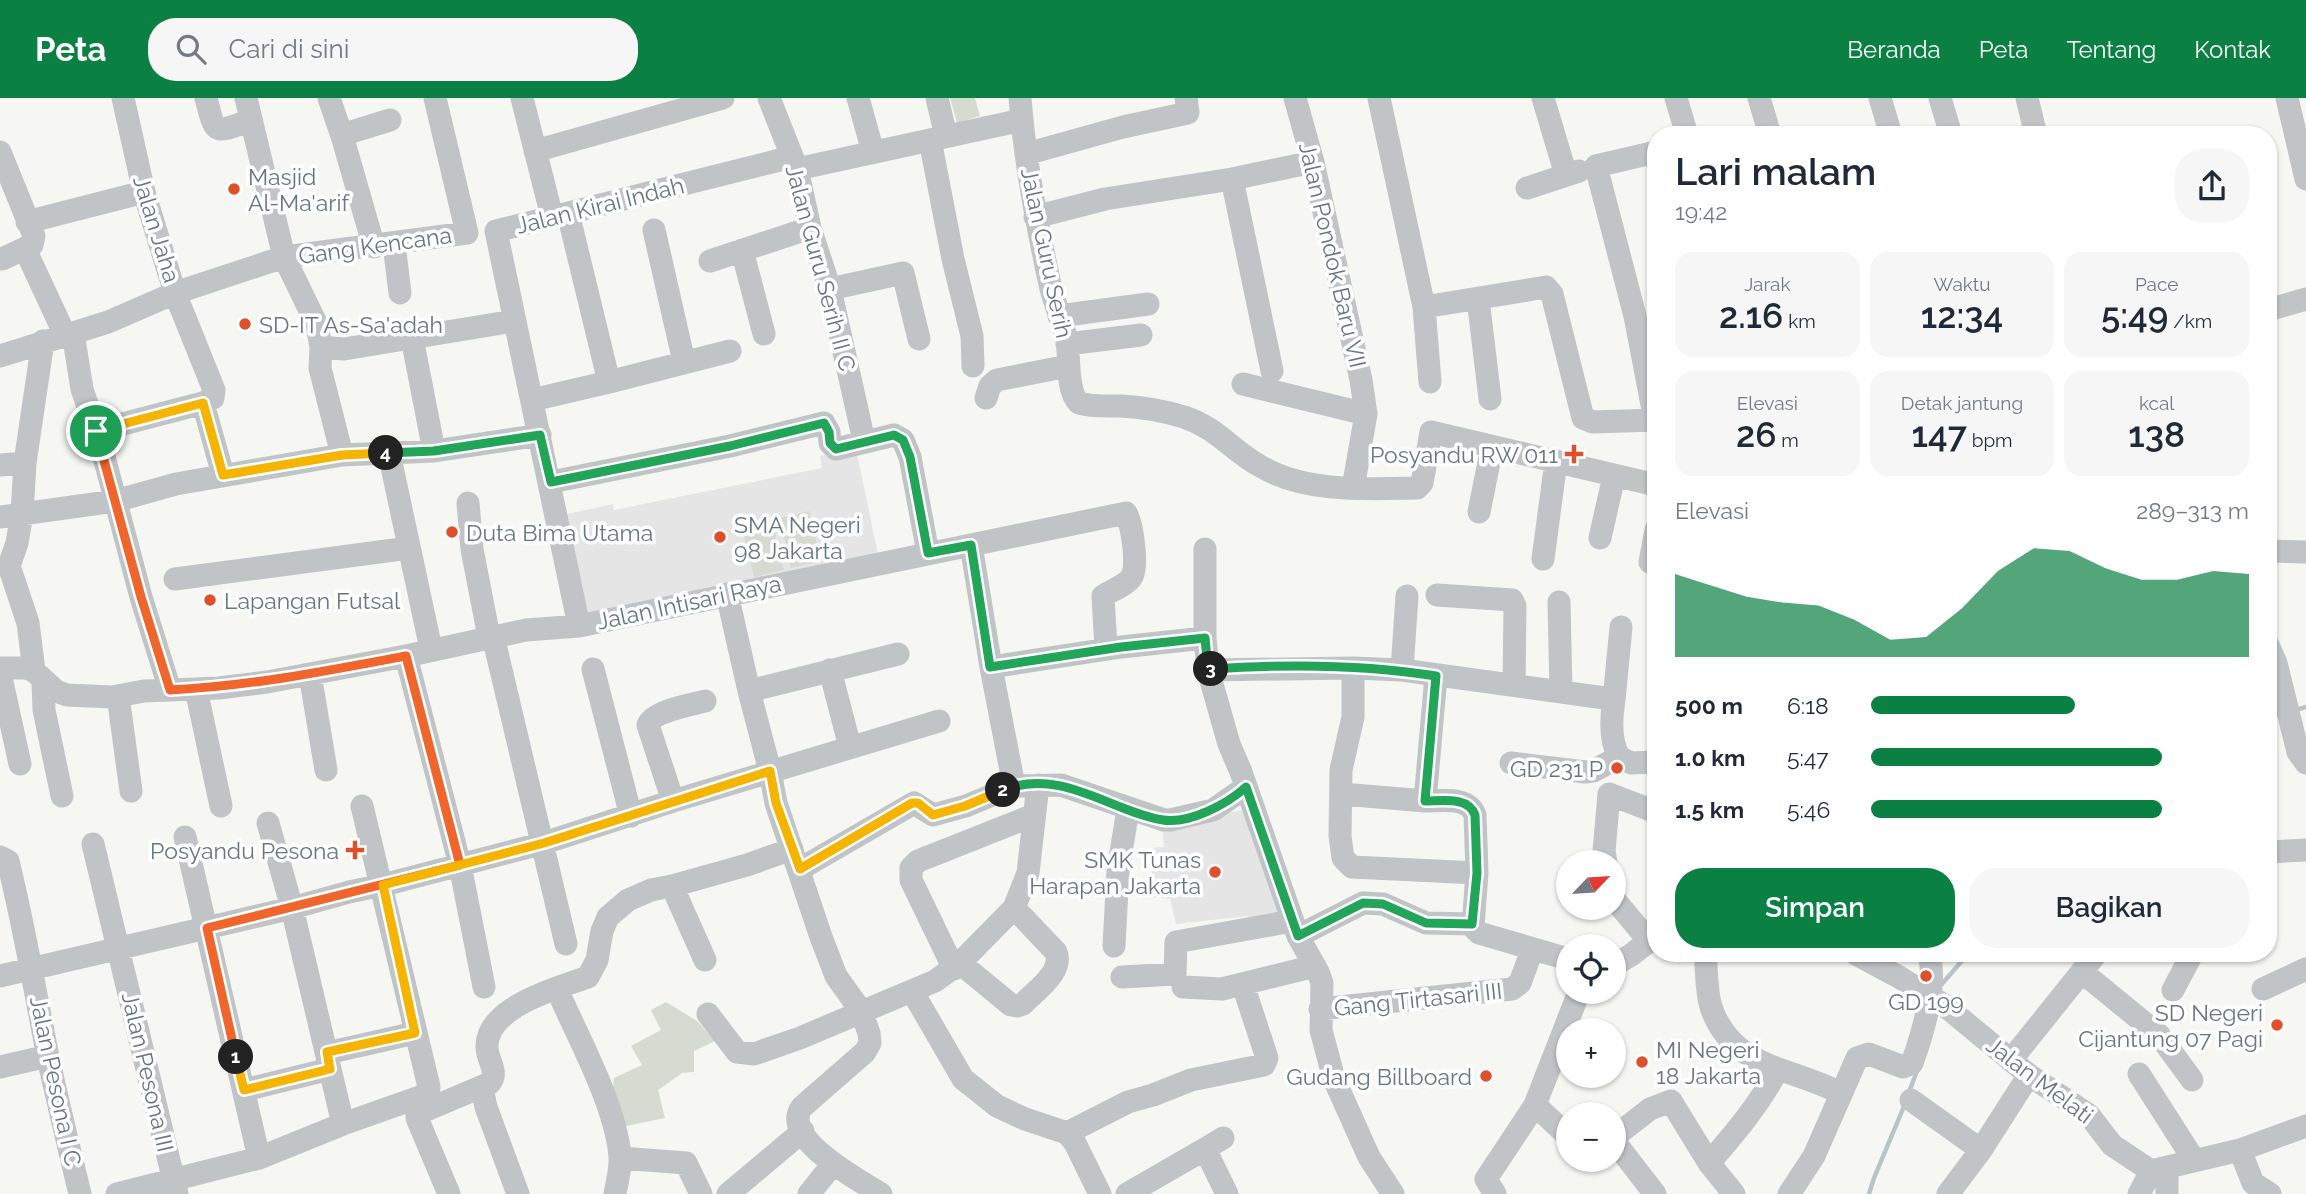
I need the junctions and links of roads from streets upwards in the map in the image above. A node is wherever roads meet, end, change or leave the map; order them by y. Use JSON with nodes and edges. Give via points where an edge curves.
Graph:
{"nodes":[{"id":1,"x":206,"y":98,"type":"edge"},
{"id":2,"x":329,"y":98,"type":"edge"},
{"id":3,"x":435,"y":98,"type":"edge"},
{"id":4,"x":522,"y":98,"type":"edge"},
{"id":5,"x":723,"y":98,"type":"edge"},
{"id":6,"x":769,"y":98,"type":"edge"},
{"id":7,"x":858,"y":98,"type":"edge"},
{"id":8,"x":937,"y":98,"type":"edge"},
{"id":9,"x":1186,"y":98,"type":"edge"},
{"id":10,"x":1294,"y":98,"type":"edge"},
{"id":11,"x":1379,"y":98,"type":"edge"},
{"id":12,"x":1543,"y":98,"type":"edge"},
{"id":13,"x":1676,"y":98,"type":"edge"},
{"id":14,"x":1759,"y":98,"type":"edge"},
{"id":15,"x":1880,"y":98,"type":"edge"},
{"id":16,"x":1940,"y":98,"type":"edge"},
{"id":17,"x":2027,"y":98,"type":"edge"},
{"id":18,"x":2287,"y":98,"type":"edge"},
{"id":19,"x":126,"y":99,"type":"edge"},
{"id":20,"x":248,"y":109,"type":"edge"},
{"id":21,"x":1021,"y":109,"type":"edge"},
{"id":22,"x":390,"y":120,"type":"dead end"},
{"id":23,"x":1684,"y":126,"type":"edge"},
{"id":24,"x":1767,"y":126,"type":"edge"},
{"id":25,"x":1888,"y":126,"type":"edge"},
{"id":26,"x":1948,"y":126,"type":"edge"},
{"id":27,"x":2034,"y":126,"type":"edge"},
{"id":28,"x":346,"y":136,"type":"junction"},
{"id":29,"x":938,"y":138,"type":"junction"},
{"id":30,"x":535,"y":151,"type":"junction"},
{"id":31,"x":0,"y":152,"type":"edge"},
{"id":32,"x":873,"y":152,"type":"junction"},
{"id":33,"x":1026,"y":154,"type":"junction"},
{"id":34,"x":1647,"y":154,"type":"edge"},
{"id":35,"x":1313,"y":162,"type":"junction"},
{"id":36,"x":794,"y":163,"type":"junction"},
{"id":37,"x":1596,"y":166,"type":"junction"},
{"id":38,"x":1566,"y":175,"type":"junction"},
{"id":39,"x":1232,"y":179,"type":"junction"},
{"id":40,"x":2306,"y":179,"type":"edge"},
{"id":41,"x":1527,"y":188,"type":"dead end"},
{"id":42,"x":144,"y":192,"type":"junction"},
{"id":43,"x":560,"y":215,"type":"junction"},
{"id":44,"x":1035,"y":217,"type":"junction"},
{"id":45,"x":27,"y":222,"type":"junction"},
{"id":46,"x":810,"y":229,"type":"junction"},
{"id":47,"x":654,"y":230,"type":"dead end"},
{"id":48,"x":384,"y":246,"type":"junction"},
{"id":49,"x":25,"y":249,"type":"junction"},
{"id":50,"x":742,"y":250,"type":"junction"},
{"id":51,"x":284,"y":257,"type":"junction"},
{"id":52,"x":2,"y":259,"type":"dead end"},
{"id":53,"x":710,"y":261,"type":"dead end"},
{"id":54,"x":830,"y":289,"type":"junction"},
{"id":55,"x":175,"y":293,"type":"junction"},
{"id":56,"x":400,"y":293,"type":"dead end"},
{"id":57,"x":1478,"y":299,"type":"junction"},
{"id":58,"x":2306,"y":299,"type":"edge"},
{"id":59,"x":1148,"y":304,"type":"dead end"},
{"id":60,"x":1424,"y":307,"type":"junction"},
{"id":61,"x":2277,"y":307,"type":"edge"},
{"id":62,"x":1059,"y":316,"type":"junction"},
{"id":63,"x":514,"y":321,"type":"junction"},
{"id":64,"x":764,"y":334,"type":"dead end"},
{"id":65,"x":1140,"y":335,"type":"dead end"},
{"id":66,"x":60,"y":336,"type":"junction"},
{"id":67,"x":412,"y":338,"type":"junction"},
{"id":68,"x":919,"y":339,"type":"dead end"},
{"id":69,"x":321,"y":347,"type":"junction"},
{"id":70,"x":730,"y":351,"type":"dead end"},
{"id":71,"x":1068,"y":355,"type":"junction"},
{"id":72,"x":0,"y":356,"type":"edge"},
{"id":73,"x":684,"y":362,"type":"junction"},
{"id":74,"x":973,"y":366,"type":"dead end"},
{"id":75,"x":1272,"y":371,"type":"dead end"},
{"id":76,"x":1647,"y":378,"type":"edge"},
{"id":77,"x":609,"y":382,"type":"junction"},
{"id":78,"x":1430,"y":382,"type":"dead end"},
{"id":79,"x":1243,"y":384,"type":"dead end"},
{"id":80,"x":986,"y":398,"type":"dead end"},
{"id":81,"x":1490,"y":399,"type":"dead end"},
{"id":82,"x":532,"y":400,"type":"junction"},
{"id":83,"x":203,"y":403,"type":"junction"},
{"id":84,"x":1366,"y":415,"type":"junction"},
{"id":85,"x":1647,"y":420,"type":"edge"},
{"id":86,"x":96,"y":431,"type":"junction"},
{"id":87,"x":540,"y":435,"type":"junction"},
{"id":88,"x":863,"y":441,"type":"junction"},
{"id":89,"x":1492,"y":447,"type":"junction"},
{"id":90,"x":434,"y":451,"type":"junction"},
{"id":91,"x":389,"y":453,"type":"junction"},
{"id":92,"x":342,"y":455,"type":"junction"},
{"id":93,"x":1556,"y":461,"type":"junction"},
{"id":94,"x":25,"y":463,"type":"junction"},
{"id":95,"x":0,"y":464,"type":"edge"},
{"id":96,"x":223,"y":475,"type":"junction"},
{"id":97,"x":1614,"y":476,"type":"junction"},
{"id":98,"x":551,"y":482,"type":"junction"},
{"id":99,"x":1647,"y":483,"type":"edge"},
{"id":100,"x":1353,"y":488,"type":"junction"},
{"id":101,"x":115,"y":501,"type":"junction"},
{"id":102,"x":468,"y":503,"type":"dead end"},
{"id":103,"x":1479,"y":512,"type":"dead end"},
{"id":104,"x":11,"y":516,"type":"edge"},
{"id":105,"x":1600,"y":538,"type":"dead end"},
{"id":106,"x":971,"y":545,"type":"junction"},
{"id":107,"x":409,"y":548,"type":"junction"},
{"id":108,"x":1205,"y":549,"type":"dead end"},
{"id":109,"x":2277,"y":551,"type":"edge"},
{"id":110,"x":2306,"y":552,"type":"edge"},
{"id":111,"x":928,"y":553,"type":"junction"},
{"id":112,"x":1543,"y":559,"type":"dead end"},
{"id":113,"x":175,"y":579,"type":"dead end"},
{"id":114,"x":727,"y":594,"type":"junction"},
{"id":115,"x":1437,"y":595,"type":"dead end"},
{"id":116,"x":1407,"y":596,"type":"dead end"},
{"id":117,"x":1559,"y":603,"type":"dead end"},
{"id":118,"x":579,"y":626,"type":"junction"},
{"id":119,"x":1621,"y":626,"type":"dead end"},
{"id":120,"x":491,"y":637,"type":"junction"},
{"id":121,"x":1205,"y":638,"type":"junction"},
{"id":122,"x":432,"y":649,"type":"junction"},
{"id":123,"x":1106,"y":649,"type":"junction"},
{"id":124,"x":898,"y":654,"type":"dead end"},
{"id":125,"x":406,"y":656,"type":"junction"},
{"id":126,"x":990,"y":667,"type":"junction"},
{"id":127,"x":1353,"y":667,"type":"junction"},
{"id":128,"x":2277,"y":667,"type":"edge"},
{"id":129,"x":593,"y":669,"type":"dead end"},
{"id":130,"x":0,"y":670,"type":"edge"},
{"id":131,"x":830,"y":670,"type":"junction"},
{"id":132,"x":1208,"y":670,"type":"junction"},
{"id":133,"x":1402,"y":670,"type":"junction"},
{"id":134,"x":310,"y":674,"type":"junction"},
{"id":135,"x":38,"y":676,"type":"junction"},
{"id":136,"x":1436,"y":676,"type":"junction"},
{"id":137,"x":1514,"y":685,"type":"junction"},
{"id":138,"x":196,"y":689,"type":"junction"},
{"id":139,"x":170,"y":690,"type":"junction"},
{"id":140,"x":748,"y":691,"type":"junction"},
{"id":141,"x":1561,"y":692,"type":"junction"},
{"id":142,"x":118,"y":696,"type":"junction"},
{"id":143,"x":1614,"y":700,"type":"junction"},
{"id":144,"x":705,"y":701,"type":"dead end"},
{"id":145,"x":939,"y":721,"type":"dead end"},
{"id":146,"x":850,"y":747,"type":"junction"},
{"id":147,"x":1619,"y":757,"type":"junction"},
{"id":148,"x":1647,"y":762,"type":"edge"},
{"id":149,"x":1511,"y":763,"type":"dead end"},
{"id":150,"x":2306,"y":763,"type":"edge"},
{"id":151,"x":20,"y":764,"type":"dead end"},
{"id":152,"x":327,"y":770,"type":"dead end"},
{"id":153,"x":770,"y":771,"type":"junction"},
{"id":154,"x":1038,"y":785,"type":"junction"},
{"id":155,"x":1014,"y":786,"type":"junction"},
{"id":156,"x":1246,"y":787,"type":"junction"},
{"id":157,"x":131,"y":791,"type":"dead end"},
{"id":158,"x":1342,"y":794,"type":"junction"},
{"id":159,"x":62,"y":796,"type":"dead end"},
{"id":160,"x":673,"y":801,"type":"junction"},
{"id":161,"x":1425,"y":801,"type":"junction"},
{"id":162,"x":221,"y":806,"type":"dead end"},
{"id":163,"x":362,"y":806,"type":"dead end"},
{"id":164,"x":1128,"y":808,"type":"junction"},
{"id":165,"x":1647,"y":809,"type":"edge"},
{"id":166,"x":1034,"y":815,"type":"junction"},
{"id":167,"x":631,"y":816,"type":"junction"},
{"id":168,"x":268,"y":823,"type":"dead end"},
{"id":169,"x":185,"y":836,"type":"dead end"},
{"id":170,"x":544,"y":843,"type":"junction"},
{"id":171,"x":93,"y":844,"type":"dead end"},
{"id":172,"x":1604,"y":850,"type":"edge"},
{"id":173,"x":2306,"y":850,"type":"edge"},
{"id":174,"x":2277,"y":852,"type":"edge"},
{"id":175,"x":0,"y":856,"type":"edge"},
{"id":176,"x":796,"y":859,"type":"junction"},
{"id":177,"x":460,"y":865,"type":"junction"},
{"id":178,"x":1477,"y":873,"type":"junction"},
{"id":179,"x":383,"y":885,"type":"junction"},
{"id":180,"x":672,"y":886,"type":"junction"},
{"id":181,"x":8,"y":891,"type":"edge"},
{"id":182,"x":292,"y":908,"type":"junction"},
{"id":183,"x":1014,"y":908,"type":"junction"},
{"id":184,"x":1626,"y":911,"type":"edge"},
{"id":185,"x":1472,"y":924,"type":"junction"},
{"id":186,"x":207,"y":928,"type":"junction"},
{"id":187,"x":1295,"y":929,"type":"junction"},
{"id":188,"x":1647,"y":933,"type":"edge"},
{"id":189,"x":1647,"y":942,"type":"edge"},
{"id":190,"x":566,"y":944,"type":"dead end"},
{"id":191,"x":1114,"y":946,"type":"dead end"},
{"id":192,"x":119,"y":949,"type":"junction"},
{"id":193,"x":1532,"y":950,"type":"junction"},
{"id":194,"x":1556,"y":956,"type":"edge"},
{"id":195,"x":1626,"y":956,"type":"edge"},
{"id":196,"x":705,"y":960,"type":"dead end"},
{"id":197,"x":1706,"y":962,"type":"edge"},
{"id":198,"x":1874,"y":962,"type":"edge"},
{"id":199,"x":1930,"y":962,"type":"edge"},
{"id":200,"x":2188,"y":962,"type":"edge"},
{"id":201,"x":2089,"y":963,"type":"edge"},
{"id":202,"x":957,"y":966,"type":"junction"},
{"id":203,"x":1315,"y":966,"type":"junction"},
{"id":204,"x":33,"y":968,"type":"junction"},
{"id":205,"x":2306,"y":969,"type":"edge"},
{"id":206,"x":0,"y":976,"type":"edge"},
{"id":207,"x":1122,"y":977,"type":"dead end"},
{"id":208,"x":1243,"y":985,"type":"junction"},
{"id":209,"x":484,"y":987,"type":"dead end"},
{"id":210,"x":1183,"y":987,"type":"dead end"},
{"id":211,"x":557,"y":989,"type":"junction"},
{"id":212,"x":2263,"y":989,"type":"dead end"},
{"id":213,"x":2173,"y":990,"type":"dead end"},
{"id":214,"x":912,"y":991,"type":"junction"},
{"id":215,"x":1934,"y":998,"type":"junction"},
{"id":216,"x":1575,"y":1004,"type":"edge"},
{"id":217,"x":1320,"y":1009,"type":"junction"},
{"id":218,"x":861,"y":1011,"type":"junction"},
{"id":219,"x":708,"y":1014,"type":"dead end"},
{"id":220,"x":415,"y":1033,"type":"junction"},
{"id":221,"x":48,"y":1056,"type":"junction"},
{"id":222,"x":329,"y":1061,"type":"junction"},
{"id":223,"x":0,"y":1067,"type":"edge"},
{"id":224,"x":2020,"y":1067,"type":"junction"},
{"id":225,"x":1778,"y":1069,"type":"junction"},
{"id":226,"x":2139,"y":1074,"type":"dead end"},
{"id":227,"x":2192,"y":1080,"type":"dead end"},
{"id":228,"x":482,"y":1088,"type":"junction"},
{"id":229,"x":244,"y":1090,"type":"junction"},
{"id":230,"x":1840,"y":1093,"type":"junction"},
{"id":231,"x":1911,"y":1100,"type":"dead end"},
{"id":232,"x":422,"y":1104,"type":"junction"},
{"id":233,"x":1535,"y":1105,"type":"junction"},
{"id":234,"x":343,"y":1124,"type":"junction"},
{"id":235,"x":1556,"y":1125,"type":"edge"},
{"id":236,"x":2306,"y":1126,"type":"edge"},
{"id":237,"x":1626,"y":1129,"type":"edge"},
{"id":238,"x":803,"y":1130,"type":"junction"},
{"id":239,"x":1067,"y":1133,"type":"junction"},
{"id":240,"x":1980,"y":1150,"type":"junction"},
{"id":241,"x":2240,"y":1150,"type":"junction"},
{"id":242,"x":1626,"y":1155,"type":"edge"},
{"id":243,"x":259,"y":1158,"type":"junction"},
{"id":244,"x":620,"y":1158,"type":"junction"},
{"id":245,"x":2194,"y":1160,"type":"junction"},
{"id":246,"x":1709,"y":1163,"type":"junction"},
{"id":247,"x":832,"y":1164,"type":"junction"},
{"id":248,"x":2159,"y":1169,"type":"junction"},
{"id":249,"x":176,"y":1188,"type":"edge"},
{"id":250,"x":1484,"y":1189,"type":"edge"},
{"id":251,"x":1382,"y":1191,"type":"edge"},
{"id":252,"x":1732,"y":1193,"type":"edge"},
{"id":253,"x":1950,"y":1193,"type":"edge"},
{"id":254,"x":80,"y":1194,"type":"edge"},
{"id":255,"x":117,"y":1194,"type":"edge"},
{"id":256,"x":449,"y":1194,"type":"edge"},
{"id":257,"x":517,"y":1194,"type":"edge"},
{"id":258,"x":615,"y":1194,"type":"edge"},
{"id":259,"x":701,"y":1194,"type":"edge"},
{"id":260,"x":728,"y":1194,"type":"edge"},
{"id":261,"x":809,"y":1194,"type":"edge"},
{"id":262,"x":881,"y":1194,"type":"edge"},
{"id":263,"x":1100,"y":1194,"type":"edge"},
{"id":264,"x":1127,"y":1194,"type":"edge"},
{"id":265,"x":1227,"y":1194,"type":"edge"},
{"id":266,"x":1655,"y":1194,"type":"edge"},
{"id":267,"x":1788,"y":1194,"type":"edge"},
{"id":268,"x":2138,"y":1194,"type":"edge"},
{"id":269,"x":2167,"y":1194,"type":"edge"},
{"id":270,"x":2270,"y":1194,"type":"edge"}],
"edges":[{"from":1,"to":20,"type":"street","via":[[216,129],[222,130]]},
{"from":2,"to":28,"type":"street"},
{"from":3,"to":48,"type":"street","name":"Gang Kencana","via":[[467,233]]},
{"from":4,"to":30,"type":"street"},
{"from":5,"to":30,"type":"street"},
{"from":6,"to":36,"type":"street","name":"Jalan Guru Serih II C"},
{"from":7,"to":32,"type":"street"},
{"from":8,"to":29,"type":"street"},
{"from":9,"to":33,"type":"street","via":[[1188,113]]},
{"from":10,"to":35,"type":"street","name":"Jalan Pondok Baru VII"},
{"from":11,"to":60,"type":"street"},
{"from":12,"to":38,"type":"street"},
{"from":13,"to":23,"type":"street"},
{"from":14,"to":24,"type":"street"},
{"from":15,"to":25,"type":"street"},
{"from":16,"to":26,"type":"street"},
{"from":17,"to":27,"type":"street"},
{"from":18,"to":40,"type":"street"},
{"from":19,"to":42,"type":"street","name":"Jalan Jaha"},
{"from":20,"to":51,"type":"street"},
{"from":21,"to":29,"type":"street","name":"Jalan Kirai Indah"},
{"from":21,"to":33,"type":"street","name":"Jalan Guru Serih"},
{"from":22,"to":28,"type":"street"},
{"from":28,"to":48,"type":"street"},
{"from":29,"to":32,"type":"street","name":"Jalan Kirai Indah"},
{"from":29,"to":74,"type":"street","via":[[953,259],[972,336]]},
{"from":30,"to":43,"type":"street"},
{"from":31,"to":45,"type":"street"},
{"from":32,"to":36,"type":"street","name":"Jalan Kirai Indah"},
{"from":33,"to":44,"type":"street","name":"Jalan Guru Serih"},
{"from":34,"to":37,"type":"street"},
{"from":35,"to":39,"type":"street"},
{"from":35,"to":84,"type":"street","name":"Jalan Pondok Baru VII"},
{"from":36,"to":43,"type":"street","name":"Jalan Kirai Indah"},
{"from":36,"to":46,"type":"street","name":"Jalan Guru Serih II C"},
{"from":37,"to":38,"type":"street"},
{"from":37,"to":76,"type":"street"},
{"from":38,"to":41,"type":"street"},
{"from":39,"to":44,"type":"street","via":[[1105,198]]},
{"from":39,"to":75,"type":"street"},
{"from":42,"to":45,"type":"street"},
{"from":42,"to":55,"type":"street","name":"Jalan Jaha"},
{"from":43,"to":63,"type":"street","name":"Jalan Kirai Indah","via":[[496,231]]},
{"from":43,"to":77,"type":"street"},
{"from":44,"to":62,"type":"street","name":"Jalan Guru Serih"},
{"from":45,"to":49,"type":"street","via":[[34,236]]},
{"from":46,"to":50,"type":"street"},
{"from":46,"to":54,"type":"street","name":"Jalan Guru Serih II C"},
{"from":47,"to":73,"type":"street"},
{"from":48,"to":51,"type":"street","name":"Gang Kencana"},
{"from":48,"to":56,"type":"street"},
{"from":49,"to":52,"type":"street"},
{"from":49,"to":66,"type":"street"},
{"from":50,"to":53,"type":"street"},
{"from":50,"to":64,"type":"street"},
{"from":51,"to":55,"type":"street","name":"Jalan Jaha"},
{"from":51,"to":69,"type":"street","via":[[317,325]]},
{"from":54,"to":68,"type":"street","via":[[903,273]]},
{"from":54,"to":88,"type":"street","name":"Jalan Guru Serih II C"},
{"from":55,"to":66,"type":"street","via":[[108,322]]},
{"from":55,"to":83,"type":"street","via":[[214,390],[213,398]]},
{"from":57,"to":60,"type":"street"},
{"from":57,"to":81,"type":"street"},
{"from":57,"to":85,"type":"street","via":[[1548,289],[1583,418],[1593,422]]},
{"from":58,"to":61,"type":"street"},
{"from":59,"to":62,"type":"street"},
{"from":60,"to":78,"type":"street"},
{"from":62,"to":71,"type":"street","name":"Jalan Guru Serih"},
{"from":63,"to":67,"type":"street"},
{"from":63,"to":82,"type":"street"},
{"from":65,"to":71,"type":"street"},
{"from":66,"to":72,"type":"street"},
{"from":66,"to":86,"type":"street"},
{"from":66,"to":94,"type":"street"},
{"from":67,"to":69,"type":"street","via":[[344,349]]},
{"from":67,"to":90,"type":"street"},
{"from":69,"to":92,"type":"street","via":[[320,368]]},
{"from":70,"to":73,"type":"street"},
{"from":71,"to":80,"type":"street","via":[[997,380]]},
{"from":71,"to":100,"type":"street","name":"Jalan Guru Serih","via":[[1074,397],[1079,403],[1181,416],[1213,430],[1279,476],[1323,487]]},
{"from":73,"to":77,"type":"street"},
{"from":77,"to":82,"type":"street"},
{"from":79,"to":84,"type":"street"},
{"from":82,"to":87,"type":"street"},
{"from":83,"to":86,"type":"street"},
{"from":83,"to":96,"type":"street"},
{"from":84,"to":100,"type":"street","name":"Jalan Pondok Baru VII"},
{"from":86,"to":101,"type":"street"},
{"from":87,"to":90,"type":"street"},
{"from":87,"to":98,"type":"street"},
{"from":88,"to":98,"type":"street","via":[[833,448],[824,423]]},
{"from":88,"to":111,"type":"street","via":[[894,435],[906,446]]},
{"from":89,"to":93,"type":"street"},
{"from":89,"to":100,"type":"street","via":[[1431,432],[1419,487]]},
{"from":89,"to":103,"type":"street"},
{"from":90,"to":91,"type":"street"},
{"from":91,"to":92,"type":"street"},
{"from":91,"to":107,"type":"street"},
{"from":92,"to":96,"type":"street"},
{"from":93,"to":97,"type":"street"},
{"from":93,"to":112,"type":"street"},
{"from":94,"to":95,"type":"street"},
{"from":94,"to":104,"type":"street"},
{"from":96,"to":101,"type":"street"},
{"from":97,"to":99,"type":"street"},
{"from":97,"to":105,"type":"street"},
{"from":98,"to":118,"type":"street"},
{"from":101,"to":104,"type":"street"},
{"from":101,"to":139,"type":"street"},
{"from":102,"to":120,"type":"street","via":[[472,549]]},
{"from":104,"to":135,"type":"street","via":[[17,543],[9,566],[28,622]]},
{"from":106,"to":111,"type":"street","name":"Jalan Intisari Raya"},
{"from":106,"to":123,"type":"street","name":"Jalan Intisari Raya","via":[[1126,513],[1136,569],[1130,579],[1103,596]]},
{"from":106,"to":126,"type":"street"},
{"from":107,"to":113,"type":"street"},
{"from":107,"to":122,"type":"street"},
{"from":108,"to":121,"type":"street"},
{"from":109,"to":110,"type":"street"},
{"from":111,"to":114,"type":"street","name":"Jalan Intisari Raya"},
{"from":114,"to":118,"type":"street","name":"Jalan Intisari Raya"},
{"from":114,"to":140,"type":"street"},
{"from":115,"to":137,"type":"street","via":[[1512,600]]},
{"from":116,"to":133,"type":"street"},
{"from":117,"to":141,"type":"street"},
{"from":118,"to":120,"type":"street","name":"Jalan Intisari Raya"},
{"from":119,"to":143,"type":"street"},
{"from":120,"to":122,"type":"street","name":"Jalan Intisari Raya"},
{"from":120,"to":170,"type":"street"},
{"from":121,"to":123,"type":"street"},
{"from":121,"to":132,"type":"street"},
{"from":122,"to":125,"type":"street","name":"Jalan Intisari Raya"},
{"from":123,"to":126,"type":"street"},
{"from":124,"to":131,"type":"street"},
{"from":125,"to":134,"type":"street","name":"Jalan Intisari Raya"},
{"from":125,"to":177,"type":"street"},
{"from":126,"to":155,"type":"street"},
{"from":127,"to":132,"type":"street"},
{"from":127,"to":133,"type":"street"},
{"from":127,"to":158,"type":"street","via":[[1353,718],[1341,770]]},
{"from":128,"to":150,"type":"street","via":[[2298,752]]},
{"from":129,"to":167,"type":"street"},
{"from":130,"to":135,"type":"street","via":[[18,666]]},
{"from":130,"to":151,"type":"street"},
{"from":131,"to":140,"type":"street"},
{"from":131,"to":146,"type":"street"},
{"from":132,"to":156,"type":"street"},
{"from":133,"to":136,"type":"street"},
{"from":134,"to":138,"type":"street","name":"Jalan Intisari Raya"},
{"from":134,"to":152,"type":"street"},
{"from":135,"to":142,"type":"street","name":"Jalan Intisari Raya","via":[[67,695]]},
{"from":135,"to":159,"type":"street"},
{"from":136,"to":137,"type":"street"},
{"from":136,"to":161,"type":"street"},
{"from":137,"to":141,"type":"street"},
{"from":138,"to":139,"type":"street","name":"Jalan Intisari Raya"},
{"from":138,"to":162,"type":"street"},
{"from":139,"to":142,"type":"street","name":"Jalan Intisari Raya"},
{"from":140,"to":153,"type":"street"},
{"from":141,"to":143,"type":"street"},
{"from":142,"to":157,"type":"street"},
{"from":143,"to":147,"type":"street","via":[[1612,721]]},
{"from":144,"to":160,"type":"street","via":[[657,715],[648,724]]},
{"from":145,"to":146,"type":"street"},
{"from":146,"to":153,"type":"street"},
{"from":147,"to":148,"type":"street"},
{"from":147,"to":149,"type":"street","via":[[1586,772]]},
{"from":153,"to":160,"type":"street"},
{"from":153,"to":176,"type":"street"},
{"from":154,"to":155,"type":"street"},
{"from":154,"to":164,"type":"street","via":[[1060,785]]},
{"from":154,"to":166,"type":"street"},
{"from":155,"to":176,"type":"street","via":[[942,813],[931,814],[912,803]]},
{"from":156,"to":164,"type":"street","via":[[1213,810],[1176,819],[1164,820]]},
{"from":156,"to":187,"type":"street"},
{"from":158,"to":161,"type":"street"},
{"from":158,"to":178,"type":"street","via":[[1341,850],[1352,867]]},
{"from":160,"to":167,"type":"street"},
{"from":161,"to":178,"type":"street","via":[[1461,802],[1472,808]]},
{"from":163,"to":179,"type":"street"},
{"from":164,"to":191,"type":"street","via":[[1118,871]]},
{"from":165,"to":172,"type":"street","via":[[1609,794]]},
{"from":166,"to":183,"type":"street","via":[[1028,873]]},
{"from":166,"to":202,"type":"street","via":[[911,868],[911,880]]},
{"from":167,"to":170,"type":"street"},
{"from":168,"to":182,"type":"street"},
{"from":169,"to":186,"type":"street"},
{"from":170,"to":177,"type":"street"},
{"from":170,"to":190,"type":"street"},
{"from":171,"to":192,"type":"street","name":"Jalan Pesona III"},
{"from":173,"to":174,"type":"street"},
{"from":175,"to":181,"type":"street","name":"Jalan Pesona I C","via":[[8,861]]},
{"from":176,"to":180,"type":"street","via":[[747,866]]},
{"from":176,"to":218,"type":"street","via":[[836,976]]},
{"from":177,"to":179,"type":"street"},
{"from":177,"to":209,"type":"street"},
{"from":178,"to":185,"type":"street"},
{"from":179,"to":182,"type":"street"},
{"from":179,"to":220,"type":"street"},
{"from":180,"to":196,"type":"street"},
{"from":180,"to":211,"type":"street","via":[[638,894],[617,908],[602,931],[593,971]]},
{"from":181,"to":204,"type":"street","name":"Jalan Pesona I C"},
{"from":182,"to":186,"type":"street"},
{"from":182,"to":222,"type":"street"},
{"from":183,"to":202,"type":"street"},
{"from":183,"to":202,"type":"street","via":[[1059,959],[1057,968],[1023,1004],[1011,1005]]},
{"from":184,"to":188,"type":"street"},
{"from":185,"to":187,"type":"street","via":[[1426,923],[1383,904],[1363,903]]},
{"from":185,"to":193,"type":"street","via":[[1479,933]]},
{"from":186,"to":192,"type":"street"},
{"from":186,"to":229,"type":"street"},
{"from":187,"to":203,"type":"street"},
{"from":187,"to":207,"type":"street","via":[[1176,942],[1175,974]]},
{"from":189,"to":195,"type":"street"},
{"from":192,"to":204,"type":"street"},
{"from":192,"to":249,"type":"street","name":"Jalan Pesona III"},
{"from":193,"to":194,"type":"street"},
{"from":193,"to":217,"type":"street","name":"Gang Tirtasari III","via":[[1513,989]]},
{"from":197,"to":225,"type":"street","via":[[1711,1006],[1728,1038],[1738,1050]]},
{"from":198,"to":215,"type":"street","name":"Jalan Melati"},
{"from":199,"to":215,"type":"street"},
{"from":200,"to":213,"type":"street"},
{"from":201,"to":224,"type":"street"},
{"from":201,"to":227,"type":"street","via":[[2159,1035]]},
{"from":202,"to":214,"type":"street"},
{"from":203,"to":208,"type":"street"},
{"from":203,"to":217,"type":"street","via":[[1322,983]]},
{"from":204,"to":206,"type":"street"},
{"from":204,"to":221,"type":"street","name":"Jalan Pesona I C"},
{"from":205,"to":212,"type":"street"},
{"from":208,"to":210,"type":"street"},
{"from":208,"to":239,"type":"street","via":[[1267,1058],[1264,1065],[1191,1080],[1128,1102]]},
{"from":211,"to":228,"type":"street","via":[[530,999],[493,1024],[487,1049],[493,1079]]},
{"from":211,"to":244,"type":"street","via":[[603,1096]]},
{"from":214,"to":218,"type":"street"},
{"from":214,"to":239,"type":"street","via":[[963,1079],[997,1106]]},
{"from":215,"to":224,"type":"street","name":"Jalan Melati"},
{"from":215,"to":230,"type":"street","via":[[1912,1063],[1903,1067],[1863,1055],[1857,1058]]},
{"from":216,"to":233,"type":"street"},
{"from":217,"to":251,"type":"street","via":[[1334,1079]]},
{"from":218,"to":219,"type":"street","via":[[747,1055],[737,1052]]},
{"from":218,"to":238,"type":"street","via":[[869,1047],[800,1110]]},
{"from":220,"to":222,"type":"street"},
{"from":220,"to":232,"type":"street","via":[[429,1087]]},
{"from":221,"to":223,"type":"street"},
{"from":221,"to":254,"type":"street","name":"Jalan Pesona I C"},
{"from":222,"to":229,"type":"street"},
{"from":222,"to":234,"type":"street"},
{"from":224,"to":240,"type":"street"},
{"from":224,"to":248,"type":"street","name":"Jalan Melati","via":[[2089,1115],[2112,1144]]},
{"from":225,"to":230,"type":"street"},
{"from":225,"to":246,"type":"street","via":[[1762,1099]]},
{"from":226,"to":245,"type":"street"},
{"from":228,"to":232,"type":"street"},
{"from":228,"to":257,"type":"street"},
{"from":229,"to":243,"type":"street"},
{"from":230,"to":267,"type":"street","via":[[1814,1156]]},
{"from":231,"to":240,"type":"street"},
{"from":232,"to":234,"type":"street"},
{"from":232,"to":256,"type":"street"},
{"from":233,"to":235,"type":"street"},
{"from":233,"to":250,"type":"street"},
{"from":234,"to":243,"type":"street"},
{"from":236,"to":241,"type":"street"},
{"from":237,"to":246,"type":"street","via":[[1650,1109],[1671,1101]]},
{"from":238,"to":247,"type":"street"},
{"from":238,"to":260,"type":"street"},
{"from":239,"to":263,"type":"street"},
{"from":240,"to":253,"type":"street"},
{"from":241,"to":245,"type":"street"},
{"from":241,"to":270,"type":"street","via":[[2253,1183]]},
{"from":242,"to":266,"type":"street"},
{"from":243,"to":249,"type":"street"},
{"from":244,"to":258,"type":"street"},
{"from":244,"to":259,"type":"street","via":[[686,1163]]},
{"from":245,"to":248,"type":"street"},
{"from":246,"to":252,"type":"street"},
{"from":247,"to":261,"type":"street"},
{"from":247,"to":262,"type":"street"},
{"from":248,"to":268,"type":"street"},
{"from":248,"to":269,"type":"street"},
{"from":249,"to":255,"type":"street"},
{"from":264,"to":265,"type":"street","via":[[1214,1143]]}]}
